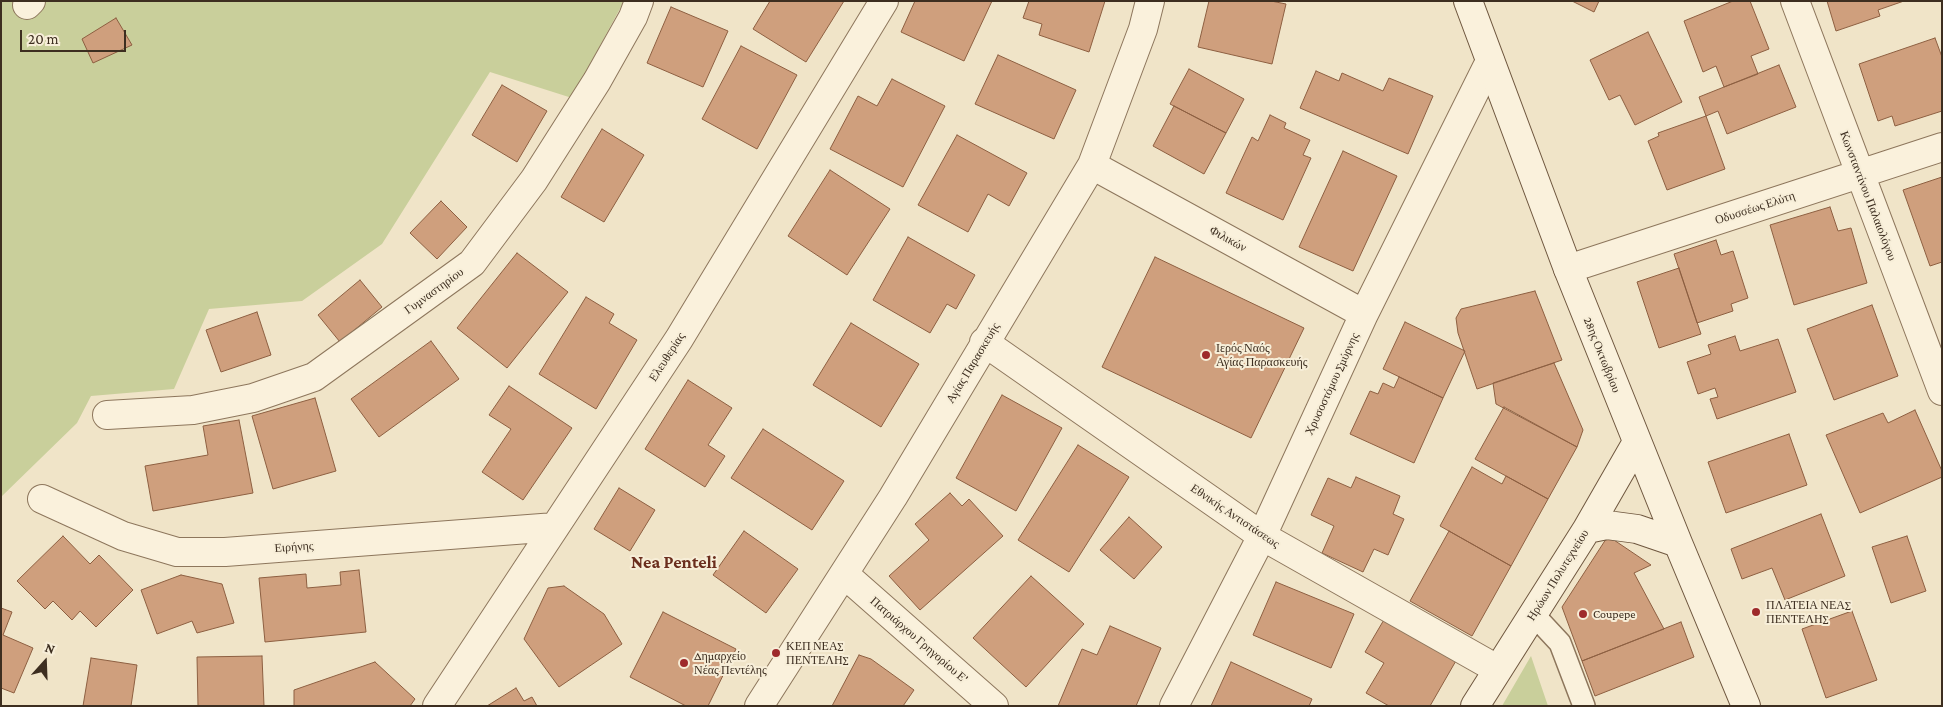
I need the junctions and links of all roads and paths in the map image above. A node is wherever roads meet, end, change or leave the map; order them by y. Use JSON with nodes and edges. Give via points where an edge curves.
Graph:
{"nodes":[{"id":1,"x":640,"y":1,"type":"edge"},
{"id":2,"x":884,"y":1,"type":"edge"},
{"id":3,"x":1150,"y":1,"type":"edge"},
{"id":4,"x":1468,"y":1,"type":"edge"},
{"id":5,"x":1795,"y":1,"type":"edge"},
{"id":6,"x":1490,"y":61,"type":"junction"},
{"id":7,"x":1942,"y":147,"type":"edge"},
{"id":8,"x":1092,"y":165,"type":"junction"},
{"id":9,"x":1859,"y":174,"type":"junction"},
{"id":10,"x":1568,"y":269,"type":"junction"},
{"id":11,"x":1364,"y":314,"type":"junction"},
{"id":12,"x":984,"y":342,"type":"junction"},
{"id":13,"x":1942,"y":391,"type":"edge"},
{"id":14,"x":107,"y":415,"type":"dead end"},
{"id":15,"x":1637,"y":442,"type":"junction"},
{"id":16,"x":42,"y":499,"type":"dead end"},
{"id":17,"x":555,"y":527,"type":"junction"},
{"id":18,"x":1587,"y":528,"type":"junction"},
{"id":19,"x":1262,"y":536,"type":"junction"},
{"id":20,"x":1678,"y":543,"type":"junction"},
{"id":21,"x":844,"y":574,"type":"junction"},
{"id":22,"x":1533,"y":614,"type":"junction"},
{"id":23,"x":1497,"y":669,"type":"junction"},
{"id":24,"x":437,"y":706,"type":"edge"},
{"id":25,"x":759,"y":706,"type":"edge"},
{"id":26,"x":994,"y":706,"type":"edge"},
{"id":27,"x":1174,"y":706,"type":"edge"},
{"id":28,"x":1475,"y":706,"type":"edge"},
{"id":29,"x":1584,"y":706,"type":"edge"},
{"id":30,"x":1746,"y":706,"type":"edge"}],
"edges":[{"from":1,"to":14,"type":"street","name":"Γυμναστηρίου","via":[[597,81],[534,180],[472,263],[314,377],[253,398],[193,410]]},
{"from":2,"to":17,"type":"street","name":"Ελευθερίας","via":[[679,339]]},
{"from":3,"to":8,"type":"street","name":"Αγίας Παρασκευής"},
{"from":4,"to":6,"type":"street","name":"28ης Οκτωβρίου"},
{"from":5,"to":9,"type":"street","name":"Κωνσταντίνου Παλαιολόγου"},
{"from":6,"to":10,"type":"street","name":"28ης Οκτωβρίου"},
{"from":6,"to":11,"type":"street","name":"Χρυσοστόμου Σμύρνης"},
{"from":7,"to":9,"type":"street","name":"Οδυσσέως Ελύτη"},
{"from":8,"to":11,"type":"street","name":"Φιλικών"},
{"from":8,"to":12,"type":"street","name":"Αγίας Παρασκευής"},
{"from":9,"to":10,"type":"street","name":"Οδυσσέως Ελύτη"},
{"from":9,"to":13,"type":"street","name":"Κωνσταντίνου Παλαιολόγου"},
{"from":10,"to":15,"type":"street","name":"28ης Οκτωβρίου"},
{"from":11,"to":19,"type":"street","name":"Χρυσοστόμου Σμύρνης"},
{"from":12,"to":19,"type":"street","name":"Εθνικής Αντιστάσεως"},
{"from":12,"to":21,"type":"street","name":"Αγίας Παρασκευής"},
{"from":15,"to":18,"type":"street","name":"Ηρώων Πολυτεχνείου"},
{"from":15,"to":20,"type":"street","name":"28ης Οκτωβρίου"},
{"from":16,"to":17,"type":"street","name":"Ειρήνης","via":[[123,536],[177,552],[225,552]]},
{"from":17,"to":24,"type":"street","name":"Ελευθερίας"},
{"from":18,"to":20,"type":"street","via":[[1607,525],[1637,529]]},
{"from":18,"to":22,"type":"street","name":"Ηρώων Πολυτεχνείου"},
{"from":19,"to":23,"type":"street","name":"Εθνικής Αντιστάσεως"},
{"from":19,"to":27,"type":"street","name":"Χρυσοστόμου Σμύρνης"},
{"from":20,"to":30,"type":"street","name":"28ης Οκτωβρίου"},
{"from":21,"to":25,"type":"street","name":"Αγίας Παρασκευής"},
{"from":21,"to":26,"type":"street","name":"Πατριάρχου Γρηγορίου Ε'"},
{"from":22,"to":23,"type":"street","name":"Ηρώων Πολυτεχνείου"},
{"from":22,"to":29,"type":"street","via":[[1560,643]]},
{"from":23,"to":28,"type":"street","name":"Ηρώων Πολυτεχνείου"}]}
